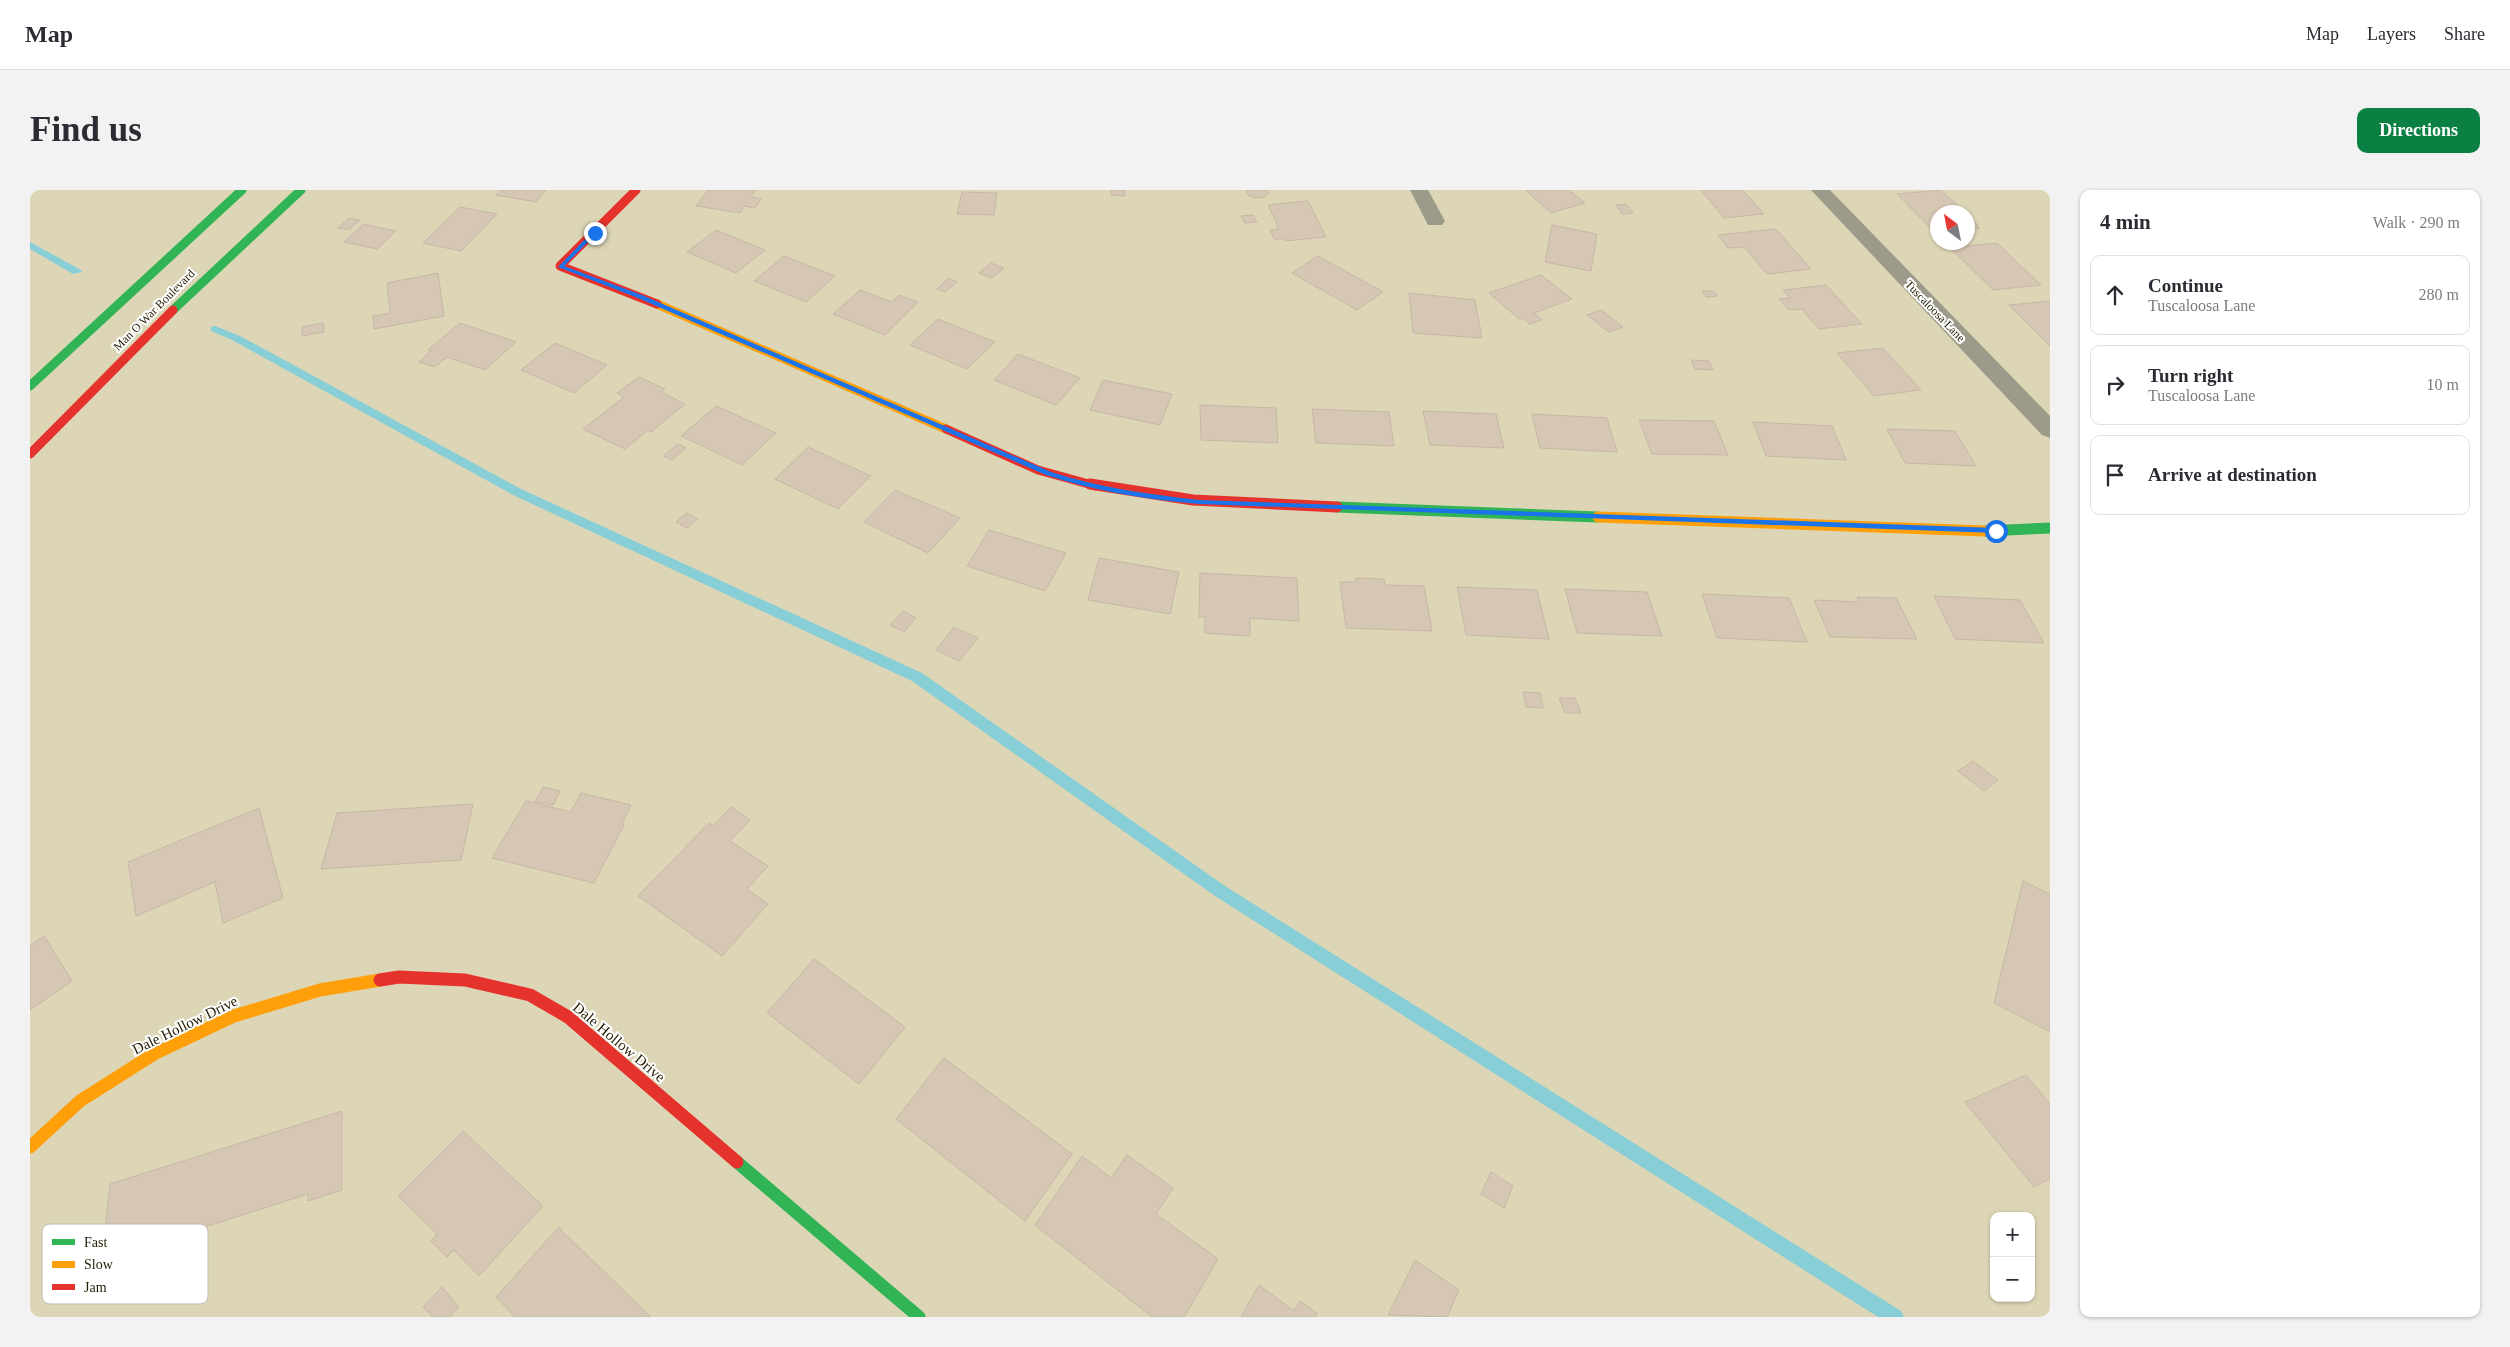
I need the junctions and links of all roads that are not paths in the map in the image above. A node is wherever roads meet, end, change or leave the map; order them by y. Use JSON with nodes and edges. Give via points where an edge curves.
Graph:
{"nodes":[{"id":1,"x":242,"y":190,"type":"edge"},
{"id":2,"x":301,"y":190,"type":"edge"},
{"id":3,"x":636,"y":190,"type":"edge"},
{"id":4,"x":1419,"y":190,"type":"edge"},
{"id":5,"x":1820,"y":190,"type":"edge"},
{"id":6,"x":1435,"y":221,"type":"dead end"},
{"id":7,"x":30,"y":386,"type":"edge"},
{"id":8,"x":2050,"y":430,"type":"edge"},
{"id":9,"x":30,"y":454,"type":"edge"},
{"id":10,"x":2050,"y":528,"type":"edge"},
{"id":11,"x":30,"y":1147,"type":"edge"},
{"id":12,"x":919,"y":1317,"type":"edge"}],
"edges":[{"from":1,"to":7,"type":"street","name":"Man O War Boulevard"},
{"from":2,"to":9,"type":"street","name":"Man O War Boulevard","via":[[198,285]]},
{"from":3,"to":10,"type":"street","via":[[560,266],[640,296],[1048,473],[1088,486],[1134,496],[1199,502],[1996,531]]},
{"from":4,"to":6,"type":"street"},
{"from":5,"to":8,"type":"street","name":"Tuscaloosa Lane"},
{"from":11,"to":12,"type":"street","name":"Dale Hollow Drive","via":[[80,1101],[154,1054],[234,1016],[320,990],[399,977],[464,980],[530,995],[568,1017]]}]}
